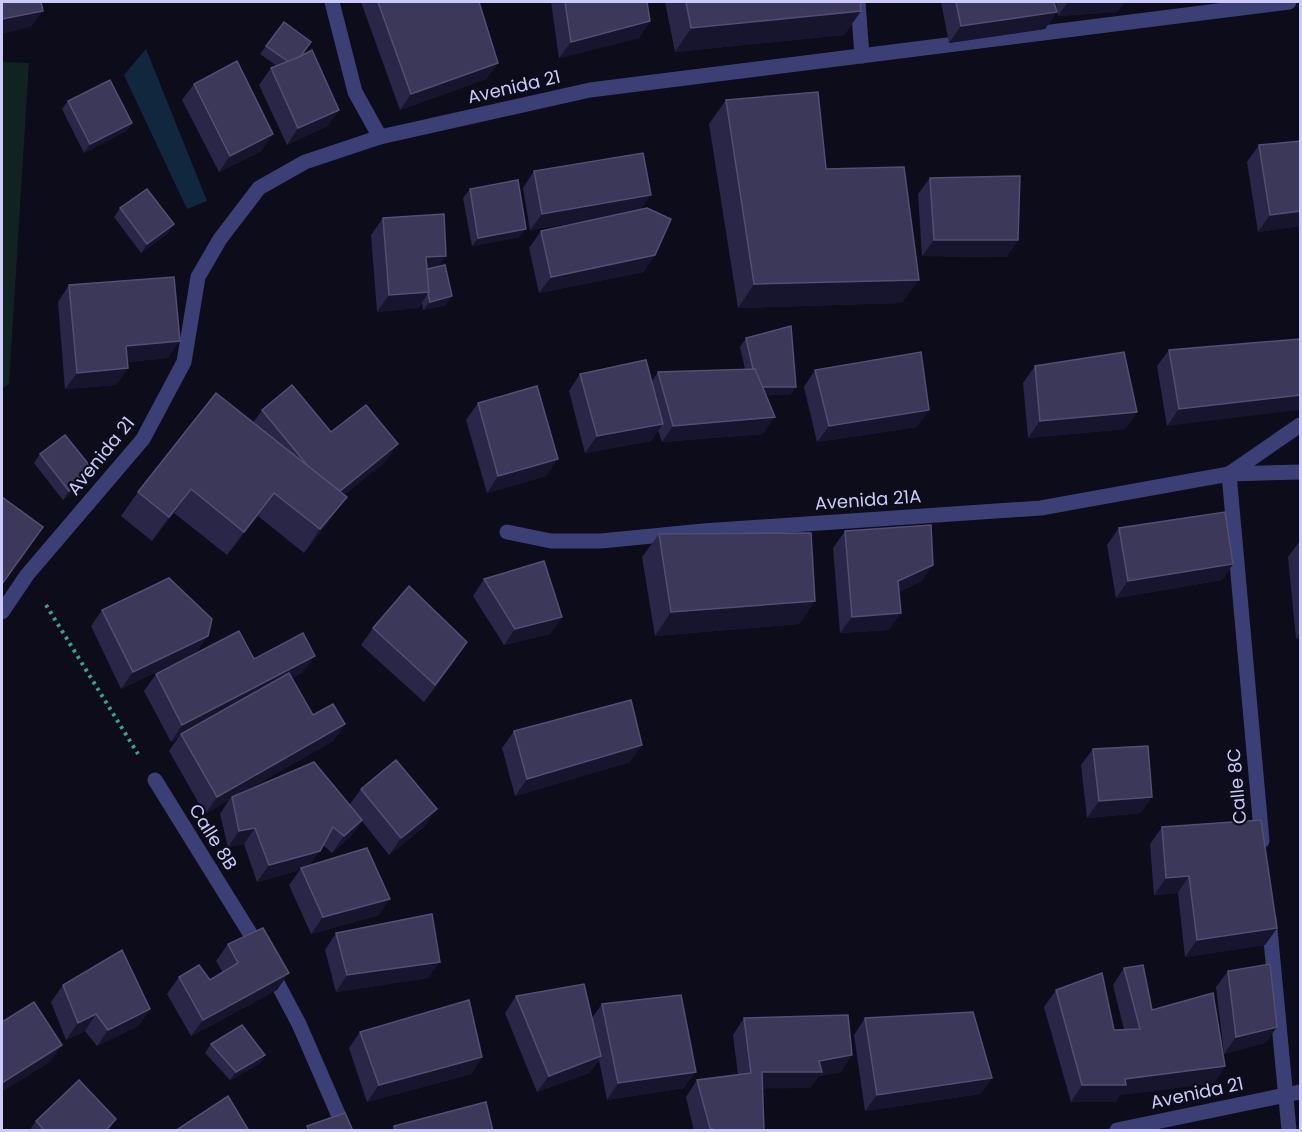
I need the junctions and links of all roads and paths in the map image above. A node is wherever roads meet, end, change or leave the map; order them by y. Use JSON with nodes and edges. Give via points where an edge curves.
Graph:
{"nodes":[{"id":1,"x":332,"y":2,"type":"edge"},
{"id":2,"x":858,"y":2,"type":"edge"},
{"id":3,"x":1289,"y":2,"type":"edge"},
{"id":4,"x":862,"y":56,"type":"junction"},
{"id":5,"x":380,"y":137,"type":"junction"},
{"id":6,"x":1300,"y":424,"type":"edge"},
{"id":7,"x":1300,"y":472,"type":"edge"},
{"id":8,"x":1229,"y":474,"type":"junction"},
{"id":9,"x":507,"y":532,"type":"dead end"},
{"id":10,"x":27,"y":575,"type":"junction"},
{"id":11,"x":2,"y":612,"type":"edge"},
{"id":12,"x":155,"y":780,"type":"joint"},
{"id":13,"x":1263,"y":855,"type":"edge"},
{"id":14,"x":1267,"y":903,"type":"edge"},
{"id":15,"x":1300,"y":1092,"type":"edge"},
{"id":16,"x":1284,"y":1094,"type":"junction"},
{"id":17,"x":345,"y":1131,"type":"edge"},
{"id":18,"x":1117,"y":1131,"type":"edge"},
{"id":19,"x":1289,"y":1131,"type":"edge"}],
"edges":[{"from":1,"to":5,"type":"street","via":[[355,92]]},
{"from":2,"to":4,"type":"street"},
{"from":3,"to":4,"type":"street","name":"Avenida 21"},
{"from":4,"to":5,"type":"street","name":"Avenida 21","via":[[590,90]]},
{"from":5,"to":10,"type":"street","name":"Avenida 21","via":[[305,162],[259,188],[220,239],[198,277],[184,362],[143,439]]},
{"from":6,"to":8,"type":"street"},
{"from":7,"to":8,"type":"street","name":"Avenida 21A"},
{"from":8,"to":9,"type":"street","name":"Avenida 21A","via":[[1041,508],[601,541],[551,541]]},
{"from":8,"to":13,"type":"street","name":"Calle 8C"},
{"from":10,"to":11,"type":"street","name":"Avenida 21"},
{"from":10,"to":12,"type":"path"},
{"from":12,"to":17,"type":"street","name":"Calle 8B","via":[[256,943],[299,1024]]},
{"from":14,"to":16,"type":"street"},
{"from":15,"to":16,"type":"street","name":"Avenida 21"},
{"from":16,"to":18,"type":"street","name":"Avenida 21"},
{"from":16,"to":19,"type":"street"}]}
